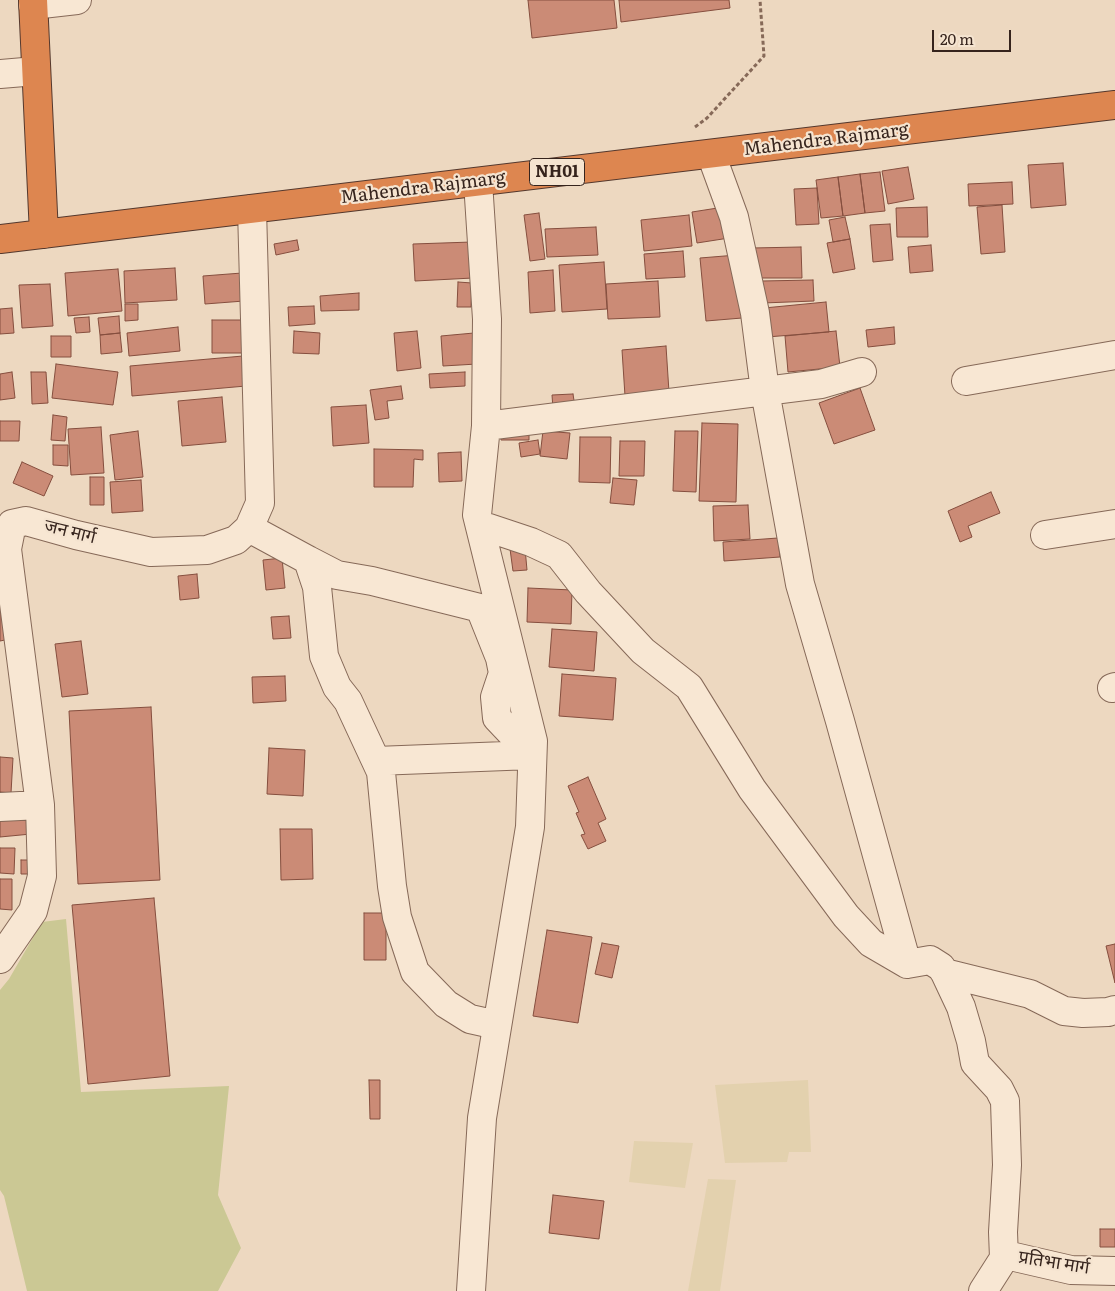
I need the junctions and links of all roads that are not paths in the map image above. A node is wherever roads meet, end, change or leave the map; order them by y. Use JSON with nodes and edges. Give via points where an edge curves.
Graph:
{"nodes":[{"id":1,"x":77,"y":0,"type":"edge"},
{"id":2,"x":33,"y":3,"type":"edge"},
{"id":3,"x":36,"y":71,"type":"junction"},
{"id":4,"x":0,"y":74,"type":"edge"},
{"id":5,"x":1115,"y":106,"type":"edge"},
{"id":6,"x":711,"y":154,"type":"junction"},
{"id":7,"x":478,"y":182,"type":"junction"},
{"id":8,"x":252,"y":209,"type":"junction"},
{"id":9,"x":44,"y":234,"type":"junction"},
{"id":10,"x":0,"y":239,"type":"edge"},
{"id":11,"x":1115,"y":355,"type":"edge"},
{"id":12,"x":862,"y":372,"type":"dead end"},
{"id":13,"x":966,"y":381,"type":"dead end"},
{"id":14,"x":765,"y":391,"type":"junction"},
{"id":15,"x":486,"y":426,"type":"junction"},
{"id":16,"x":1115,"y":524,"type":"edge"},
{"id":17,"x":480,"y":525,"type":"junction"},
{"id":18,"x":249,"y":528,"type":"junction"},
{"id":19,"x":1045,"y":535,"type":"dead end"},
{"id":20,"x":308,"y":560,"type":"junction"},
{"id":21,"x":532,"y":755,"type":"junction"},
{"id":22,"x":376,"y":761,"type":"junction"},
{"id":23,"x":40,"y":805,"type":"junction"},
{"id":24,"x":0,"y":807,"type":"edge"},
{"id":25,"x":0,"y":959,"type":"edge"},
{"id":26,"x":907,"y":964,"type":"junction"},
{"id":27,"x":946,"y":973,"type":"junction"},
{"id":28,"x":1115,"y":1010,"type":"edge"},
{"id":29,"x":497,"y":1024,"type":"junction"},
{"id":30,"x":1004,"y":1258,"type":"junction"},
{"id":31,"x":1115,"y":1271,"type":"edge"},
{"id":32,"x":471,"y":1291,"type":"edge"},
{"id":33,"x":982,"y":1291,"type":"edge"}],
"edges":[{"from":1,"to":2,"type":"street"},
{"from":2,"to":3,"type":"highway"},
{"from":3,"to":4,"type":"street"},
{"from":3,"to":9,"type":"highway"},
{"from":5,"to":6,"type":"highway","name":"Mahendra Rajmarg","number":"NH01"},
{"from":6,"to":7,"type":"highway","name":"Mahendra Rajmarg","number":"NH01"},
{"from":6,"to":14,"type":"street","via":[[734,217],[755,313]]},
{"from":7,"to":8,"type":"highway","name":"Mahendra Rajmarg","number":"NH01"},
{"from":7,"to":15,"type":"street","via":[[487,320]]},
{"from":8,"to":9,"type":"highway","name":"Mahendra Rajmarg","number":"NH01"},
{"from":8,"to":18,"type":"street","via":[[260,503]]},
{"from":9,"to":10,"type":"highway","name":"Mahendra Rajmarg","number":"NH01"},
{"from":11,"to":13,"type":"street"},
{"from":12,"to":14,"type":"street","via":[[821,384]]},
{"from":14,"to":15,"type":"street"},
{"from":14,"to":26,"type":"street","via":[[800,584]]},
{"from":15,"to":17,"type":"street","via":[[477,515]]},
{"from":16,"to":19,"type":"street"},
{"from":17,"to":21,"type":"street","via":[[533,741]]},
{"from":17,"to":26,"type":"street","via":[[559,555],[588,592],[643,651],[689,687],[752,789],[846,916],[871,943]]},
{"from":18,"to":20,"type":"street"},
{"from":18,"to":23,"type":"street","name":"जन मार्ग","via":[[236,540],[208,550],[151,552],[26,521],[12,524],[7,549]]},
{"from":20,"to":21,"type":"street","via":[[337,575],[480,608],[504,673],[495,697],[497,718]]},
{"from":20,"to":22,"type":"street","via":[[317,587],[324,656]]},
{"from":21,"to":22,"type":"street"},
{"from":21,"to":29,"type":"street","via":[[530,827]]},
{"from":22,"to":29,"type":"street","via":[[381,772],[397,917],[415,972],[446,1004],[470,1019]]},
{"from":23,"to":24,"type":"street"},
{"from":23,"to":25,"type":"street","name":"जन मार्ग","via":[[42,876],[32,911]]},
{"from":26,"to":27,"type":"street","via":[[930,960]]},
{"from":27,"to":28,"type":"street","via":[[1030,994],[1064,1011]]},
{"from":27,"to":30,"type":"street","via":[[961,1007],[975,1063],[999,1089],[1005,1101]]},
{"from":29,"to":32,"type":"street","via":[[482,1118]]},
{"from":30,"to":31,"type":"street","name":"प्रतिभा मार्ग","via":[[1006,1255],[1071,1270]]},
{"from":30,"to":33,"type":"street","name":"प्रतिभा मार्ग"}]}
